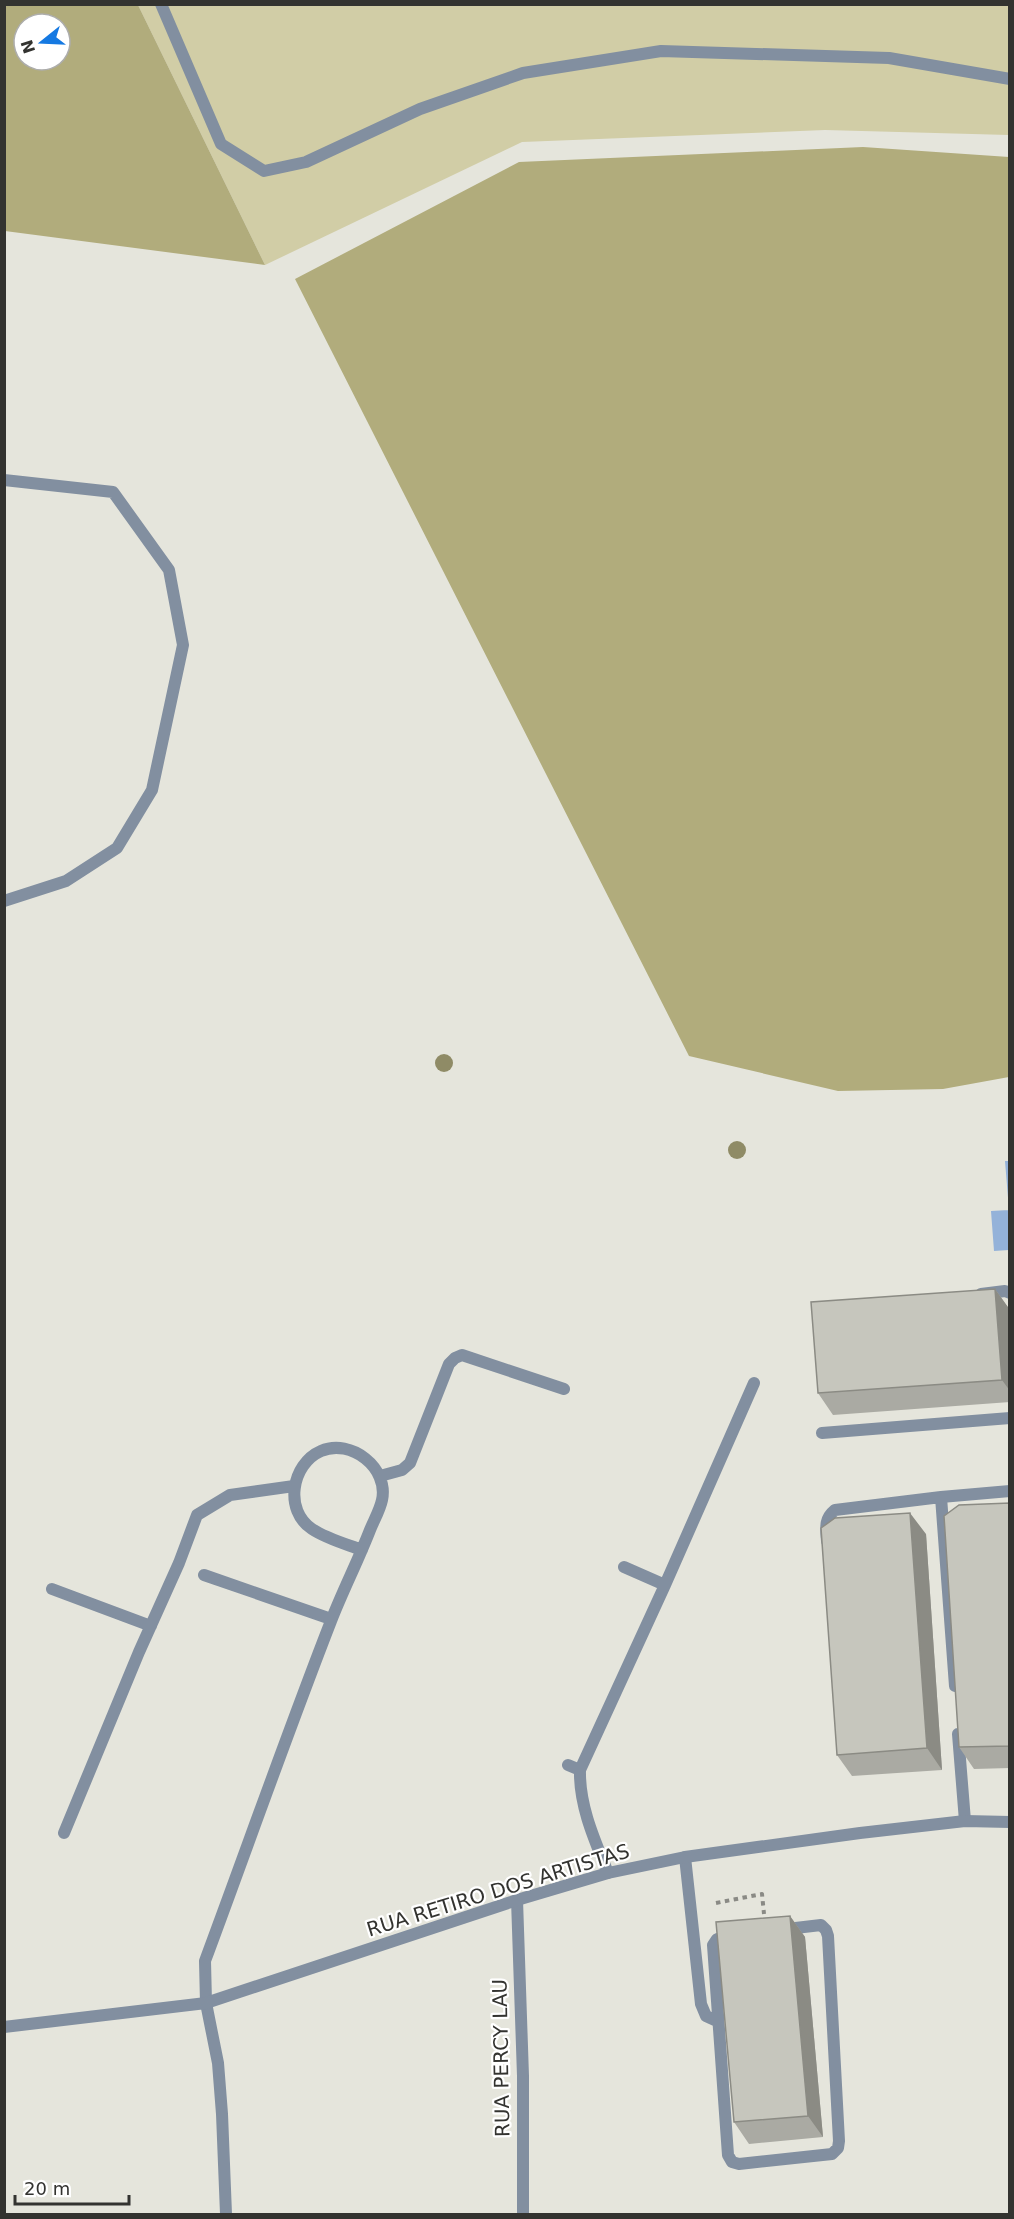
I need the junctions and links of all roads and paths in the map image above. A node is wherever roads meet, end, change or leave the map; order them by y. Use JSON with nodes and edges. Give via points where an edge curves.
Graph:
{"nodes":[{"id":1,"x":161,"y":4,"type":"edge"},
{"id":2,"x":1010,"y":78,"type":"edge"},
{"id":3,"x":4,"y":480,"type":"edge"},
{"id":4,"x":4,"y":901,"type":"edge"},
{"id":5,"x":1010,"y":1293,"type":"edge"},
{"id":6,"x":970,"y":1295,"type":"edge"},
{"id":7,"x":754,"y":1383,"type":"dead end"},
{"id":8,"x":564,"y":1389,"type":"dead end"},
{"id":9,"x":1010,"y":1418,"type":"edge"},
{"id":10,"x":822,"y":1433,"type":"edge"},
{"id":11,"x":380,"y":1476,"type":"junction"},
{"id":12,"x":294,"y":1486,"type":"junction"},
{"id":13,"x":1010,"y":1491,"type":"edge"},
{"id":14,"x":941,"y":1497,"type":"junction"},
{"id":15,"x":362,"y":1550,"type":"junction"},
{"id":16,"x":828,"y":1558,"type":"edge"},
{"id":17,"x":624,"y":1567,"type":"dead end"},
{"id":18,"x":204,"y":1575,"type":"dead end"},
{"id":19,"x":665,"y":1585,"type":"junction"},
{"id":20,"x":52,"y":1589,"type":"dead end"},
{"id":21,"x":332,"y":1620,"type":"junction"},
{"id":22,"x":151,"y":1626,"type":"junction"},
{"id":23,"x":956,"y":1697,"type":"edge"},
{"id":24,"x":957,"y":1720,"type":"edge"},
{"id":25,"x":965,"y":1821,"type":"junction"},
{"id":26,"x":1010,"y":1822,"type":"edge"},
{"id":27,"x":64,"y":1833,"type":"dead end"},
{"id":28,"x":685,"y":1857,"type":"junction"},
{"id":29,"x":608,"y":1874,"type":"junction"},
{"id":30,"x":517,"y":1900,"type":"junction"},
{"id":31,"x":763,"y":1901,"type":"dead end"},
{"id":32,"x":689,"y":1908,"type":"junction"},
{"id":33,"x":787,"y":1929,"type":"edge"},
{"id":34,"x":744,"y":1934,"type":"edge"},
{"id":35,"x":206,"y":2003,"type":"junction"},
{"id":36,"x":717,"y":2021,"type":"junction"},
{"id":37,"x":4,"y":2026,"type":"edge"},
{"id":38,"x":226,"y":2214,"type":"edge"},
{"id":39,"x":523,"y":2214,"type":"edge"}],
"edges":[{"from":1,"to":2,"type":"street","via":[[221,144],[264,171],[306,162],[420,109],[523,73],[661,51],[889,58]]},
{"from":3,"to":4,"type":"street","via":[[113,492],[169,570],[183,645],[152,790],[117,848],[66,881]]},
{"from":5,"to":6,"type":"street"},
{"from":7,"to":19,"type":"street"},
{"from":8,"to":11,"type":"street","via":[[462,1355],[455,1358],[410,1463],[402,1470]]},
{"from":9,"to":10,"type":"street"},
{"from":11,"to":12,"type":"street","via":[[365,1457],[344,1448],[321,1451],[303,1465]]},
{"from":11,"to":15,"type":"street","via":[[382,1499]]},
{"from":12,"to":15,"type":"street","via":[[296,1510],[311,1528]]},
{"from":12,"to":22,"type":"street","via":[[230,1495],[197,1515]]},
{"from":13,"to":14,"type":"street"},
{"from":14,"to":16,"type":"street","via":[[835,1510],[826,1524]]},
{"from":14,"to":23,"type":"street"},
{"from":15,"to":21,"type":"street"},
{"from":17,"to":19,"type":"street"},
{"from":18,"to":21,"type":"street"},
{"from":19,"to":29,"type":"street","via":[[574,1768]]},
{"from":20,"to":22,"type":"street"},
{"from":21,"to":35,"type":"street","via":[[205,1961]]},
{"from":22,"to":27,"type":"street"},
{"from":24,"to":25,"type":"street"},
{"from":25,"to":26,"type":"street","name":"RUA RETIRO DOS ARTISTAS"},
{"from":25,"to":28,"type":"street","name":"RUA RETIRO DOS ARTISTAS"},
{"from":28,"to":29,"type":"street","name":"RUA RETIRO DOS ARTISTAS"},
{"from":28,"to":32,"type":"street"},
{"from":29,"to":30,"type":"street","name":"RUA RETIRO DOS ARTISTAS"},
{"from":30,"to":35,"type":"street","name":"RUA RETIRO DOS ARTISTAS"},
{"from":30,"to":39,"type":"street","name":"RUA PERCY LAU"},
{"from":31,"to":32,"type":"path","via":[[762,1893]]},
{"from":32,"to":36,"type":"street","via":[[701,2004],[705,2016]]},
{"from":33,"to":36,"type":"street","via":[[821,1925],[828,1936],[839,2141],[832,2154],[732,2162],[728,2155]]},
{"from":34,"to":36,"type":"street","via":[[717,1939],[713,1945]]},
{"from":35,"to":37,"type":"street","name":"RUA RETIRO DOS ARTISTAS"},
{"from":35,"to":38,"type":"street","via":[[218,2063]]}]}
